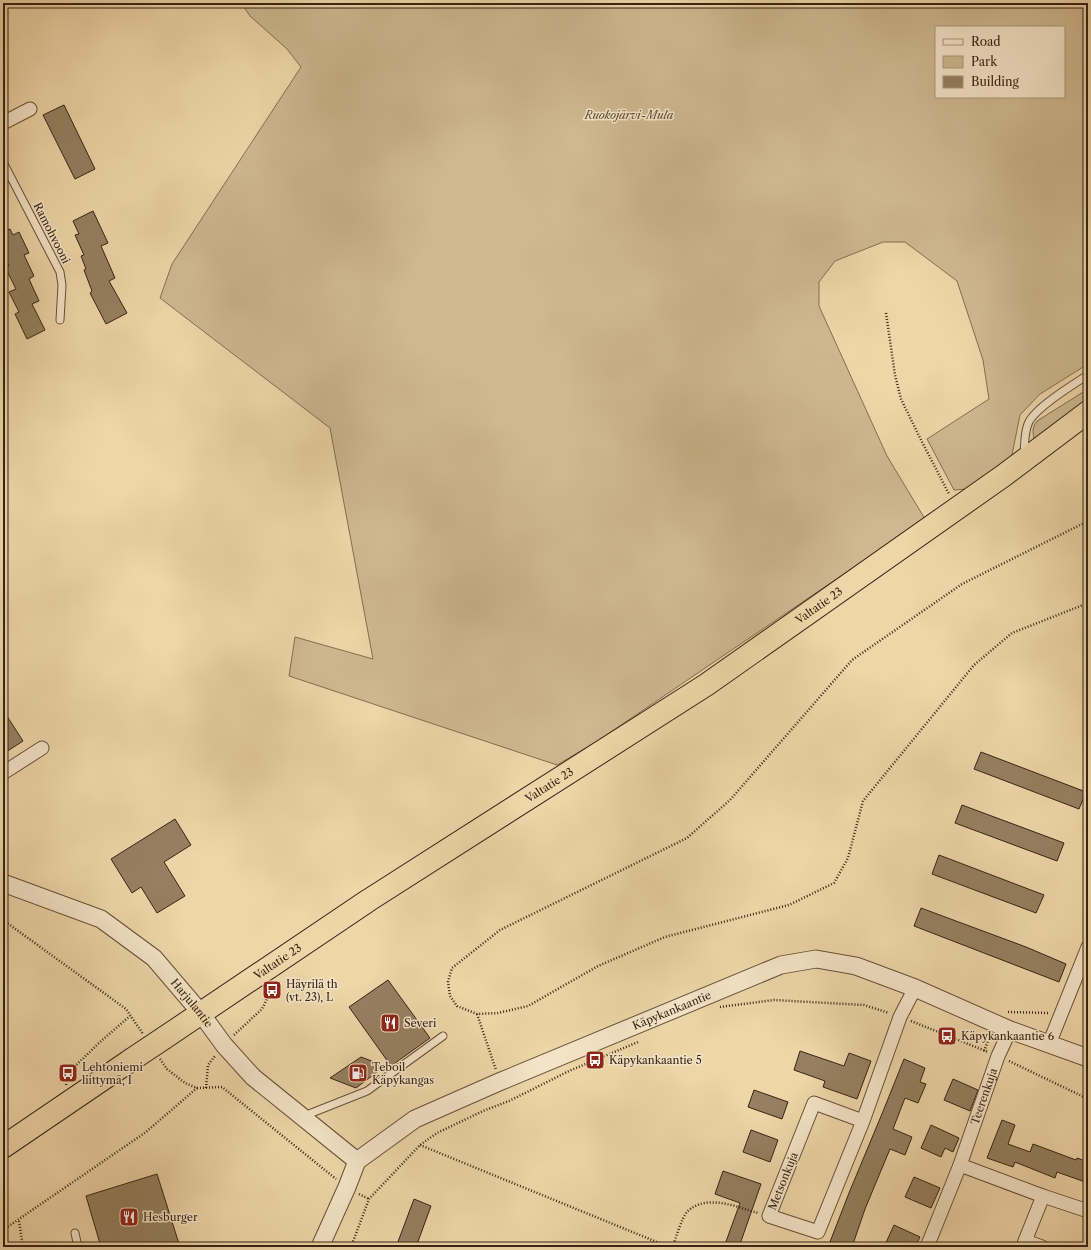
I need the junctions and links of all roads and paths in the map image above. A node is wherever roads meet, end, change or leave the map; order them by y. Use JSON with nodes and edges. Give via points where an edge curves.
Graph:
{"nodes":[{"id":1,"x":30,"y":109,"type":"dead end"},
{"id":2,"x":3,"y":123,"type":"edge"},
{"id":3,"x":3,"y":162,"type":"edge"},
{"id":4,"x":886,"y":313,"type":"dead end"},
{"id":5,"x":60,"y":320,"type":"dead end"},
{"id":6,"x":1088,"y":375,"type":"edge"},
{"id":7,"x":1088,"y":412,"type":"edge"},
{"id":8,"x":1024,"y":460,"type":"junction"},
{"id":9,"x":957,"y":509,"type":"junction"},
{"id":10,"x":1088,"y":521,"type":"edge"},
{"id":11,"x":1088,"y":603,"type":"edge"},
{"id":12,"x":42,"y":748,"type":"dead end"},
{"id":13,"x":3,"y":773,"type":"edge"},
{"id":14,"x":3,"y":883,"type":"edge"},
{"id":15,"x":3,"y":920,"type":"edge"},
{"id":16,"x":1088,"y":947,"type":"edge"},
{"id":17,"x":275,"y":983,"type":"dead end"},
{"id":18,"x":915,"y":988,"type":"junction"},
{"id":19,"x":719,"y":1007,"type":"dead end"},
{"id":20,"x":200,"y":1012,"type":"junction"},
{"id":21,"x":1061,"y":1013,"type":"junction"},
{"id":22,"x":477,"y":1014,"type":"junction"},
{"id":23,"x":130,"y":1016,"type":"junction"},
{"id":24,"x":900,"y":1017,"type":"junction"},
{"id":25,"x":1003,"y":1027,"type":"junction"},
{"id":26,"x":443,"y":1036,"type":"dead end"},
{"id":27,"x":638,"y":1042,"type":"dead end"},
{"id":28,"x":1049,"y":1044,"type":"junction"},
{"id":29,"x":157,"y":1045,"type":"junction"},
{"id":30,"x":224,"y":1045,"type":"junction"},
{"id":31,"x":998,"y":1056,"type":"junction"},
{"id":32,"x":1088,"y":1058,"type":"edge"},
{"id":33,"x":499,"y":1082,"type":"junction"},
{"id":34,"x":197,"y":1088,"type":"junction"},
{"id":35,"x":206,"y":1088,"type":"junction"},
{"id":36,"x":1088,"y":1099,"type":"edge"},
{"id":37,"x":509,"y":1102,"type":"junction"},
{"id":38,"x":62,"y":1107,"type":"junction"},
{"id":39,"x":302,"y":1117,"type":"junction"},
{"id":40,"x":863,"y":1121,"type":"junction"},
{"id":41,"x":420,"y":1145,"type":"junction"},
{"id":42,"x":3,"y":1147,"type":"edge"},
{"id":43,"x":357,"y":1161,"type":"junction"},
{"id":44,"x":960,"y":1165,"type":"junction"},
{"id":45,"x":347,"y":1187,"type":"junction"},
{"id":46,"x":1043,"y":1196,"type":"junction"},
{"id":47,"x":369,"y":1199,"type":"junction"},
{"id":48,"x":1088,"y":1211,"type":"edge"},
{"id":49,"x":769,"y":1216,"type":"junction"},
{"id":50,"x":19,"y":1221,"type":"junction"},
{"id":51,"x":3,"y":1230,"type":"edge"},
{"id":52,"x":75,"y":1233,"type":"dead end"},
{"id":53,"x":1024,"y":1244,"type":"edge"},
{"id":54,"x":23,"y":1247,"type":"edge"},
{"id":55,"x":78,"y":1247,"type":"edge"},
{"id":56,"x":320,"y":1247,"type":"edge"},
{"id":57,"x":351,"y":1247,"type":"edge"},
{"id":58,"x":671,"y":1247,"type":"edge"},
{"id":59,"x":927,"y":1247,"type":"edge"},
{"id":60,"x":1042,"y":1247,"type":"edge"}],
"edges":[{"from":1,"to":2,"type":"street"},
{"from":3,"to":5,"type":"lane","name":"Ramohvooni","via":[[60,272]]},
{"from":4,"to":9,"type":"path","via":[[901,399]]},
{"from":6,"to":8,"type":"lane","via":[[1037,411],[1028,422]]},
{"from":7,"to":8,"type":"highway","name":"Valtatie 23"},
{"from":8,"to":9,"type":"highway","name":"Valtatie 23"},
{"from":9,"to":20,"type":"highway","name":"Valtatie 23","via":[[706,685],[369,900]]},
{"from":10,"to":22,"type":"path","via":[[962,584],[852,660],[730,800],[687,838],[500,930],[452,968],[448,982],[450,996],[457,1006]]},
{"from":11,"to":22,"type":"path","via":[[1012,633],[974,665],[863,801],[848,858],[834,883],[789,905],[665,937],[598,966],[528,1006],[498,1013]]},
{"from":12,"to":13,"type":"street"},
{"from":14,"to":20,"type":"street","name":"Harjulantie","via":[[101,919],[154,958]]},
{"from":15,"to":23,"type":"path","via":[[126,1009]]},
{"from":16,"to":21,"type":"street"},
{"from":17,"to":30,"type":"path","via":[[262,1009]]},
{"from":18,"to":24,"type":"street","name":"Metsonkuja"},
{"from":18,"to":25,"type":"street","name":"Käpykankaantie"},
{"from":18,"to":33,"type":"street","name":"Käpykankaantie","via":[[850,964],[816,959],[781,966]]},
{"from":19,"to":24,"type":"path","via":[[774,1000],[864,1005]]},
{"from":20,"to":29,"type":"highway","name":"Valtatie 23"},
{"from":20,"to":30,"type":"street","name":"Harjulantie"},
{"from":21,"to":25,"type":"path","via":[[1002,1012]]},
{"from":21,"to":28,"type":"street"},
{"from":22,"to":33,"type":"path"},
{"from":23,"to":29,"type":"path"},
{"from":23,"to":38,"type":"path","via":[[68,1073]]},
{"from":24,"to":31,"type":"path"},
{"from":24,"to":40,"type":"street","name":"Metsonkuja"},
{"from":25,"to":28,"type":"street","name":"Käpykankaantie"},
{"from":25,"to":31,"type":"street","name":"Teerenkuja"},
{"from":26,"to":39,"type":"lane","via":[[367,1091]]},
{"from":27,"to":37,"type":"path","via":[[570,1071]]},
{"from":28,"to":32,"type":"street","name":"Käpykankaantie"},
{"from":29,"to":34,"type":"path","via":[[167,1069]]},
{"from":29,"to":38,"type":"highway","name":"Valtatie 23","bridge":true},
{"from":30,"to":35,"type":"path","via":[[208,1065]]},
{"from":30,"to":39,"type":"street","name":"Harjulantie","via":[[253,1078]]},
{"from":31,"to":36,"type":"path"},
{"from":31,"to":44,"type":"street","name":"Teerenkuja"},
{"from":33,"to":37,"type":"path"},
{"from":33,"to":43,"type":"street","name":"Käpykankaantie","via":[[415,1119]]},
{"from":34,"to":35,"type":"path"},
{"from":34,"to":50,"type":"path","via":[[146,1132]]},
{"from":35,"to":45,"type":"path","via":[[222,1087]]},
{"from":37,"to":41,"type":"path","via":[[483,1111]]},
{"from":38,"to":42,"type":"highway","name":"Valtatie 23"},
{"from":39,"to":43,"type":"street","name":"Harjulantie"},
{"from":40,"to":49,"type":"street","name":"Metsonkuja","via":[[818,1232]]},
{"from":40,"to":49,"type":"street","name":"Metsonkuja","via":[[814,1103]]},
{"from":41,"to":47,"type":"path"},
{"from":41,"to":58,"type":"path"},
{"from":43,"to":45,"type":"street"},
{"from":44,"to":46,"type":"street"},
{"from":44,"to":59,"type":"street","name":"Teerenkuja"},
{"from":45,"to":47,"type":"path"},
{"from":45,"to":56,"type":"street"},
{"from":46,"to":48,"type":"street"},
{"from":46,"to":53,"type":"street"},
{"from":47,"to":57,"type":"path"},
{"from":49,"to":58,"type":"path","via":[[718,1201],[700,1204],[686,1212]]},
{"from":50,"to":51,"type":"path"},
{"from":50,"to":54,"type":"path"},
{"from":52,"to":55,"type":"lane"},
{"from":53,"to":60,"type":"street"}]}
